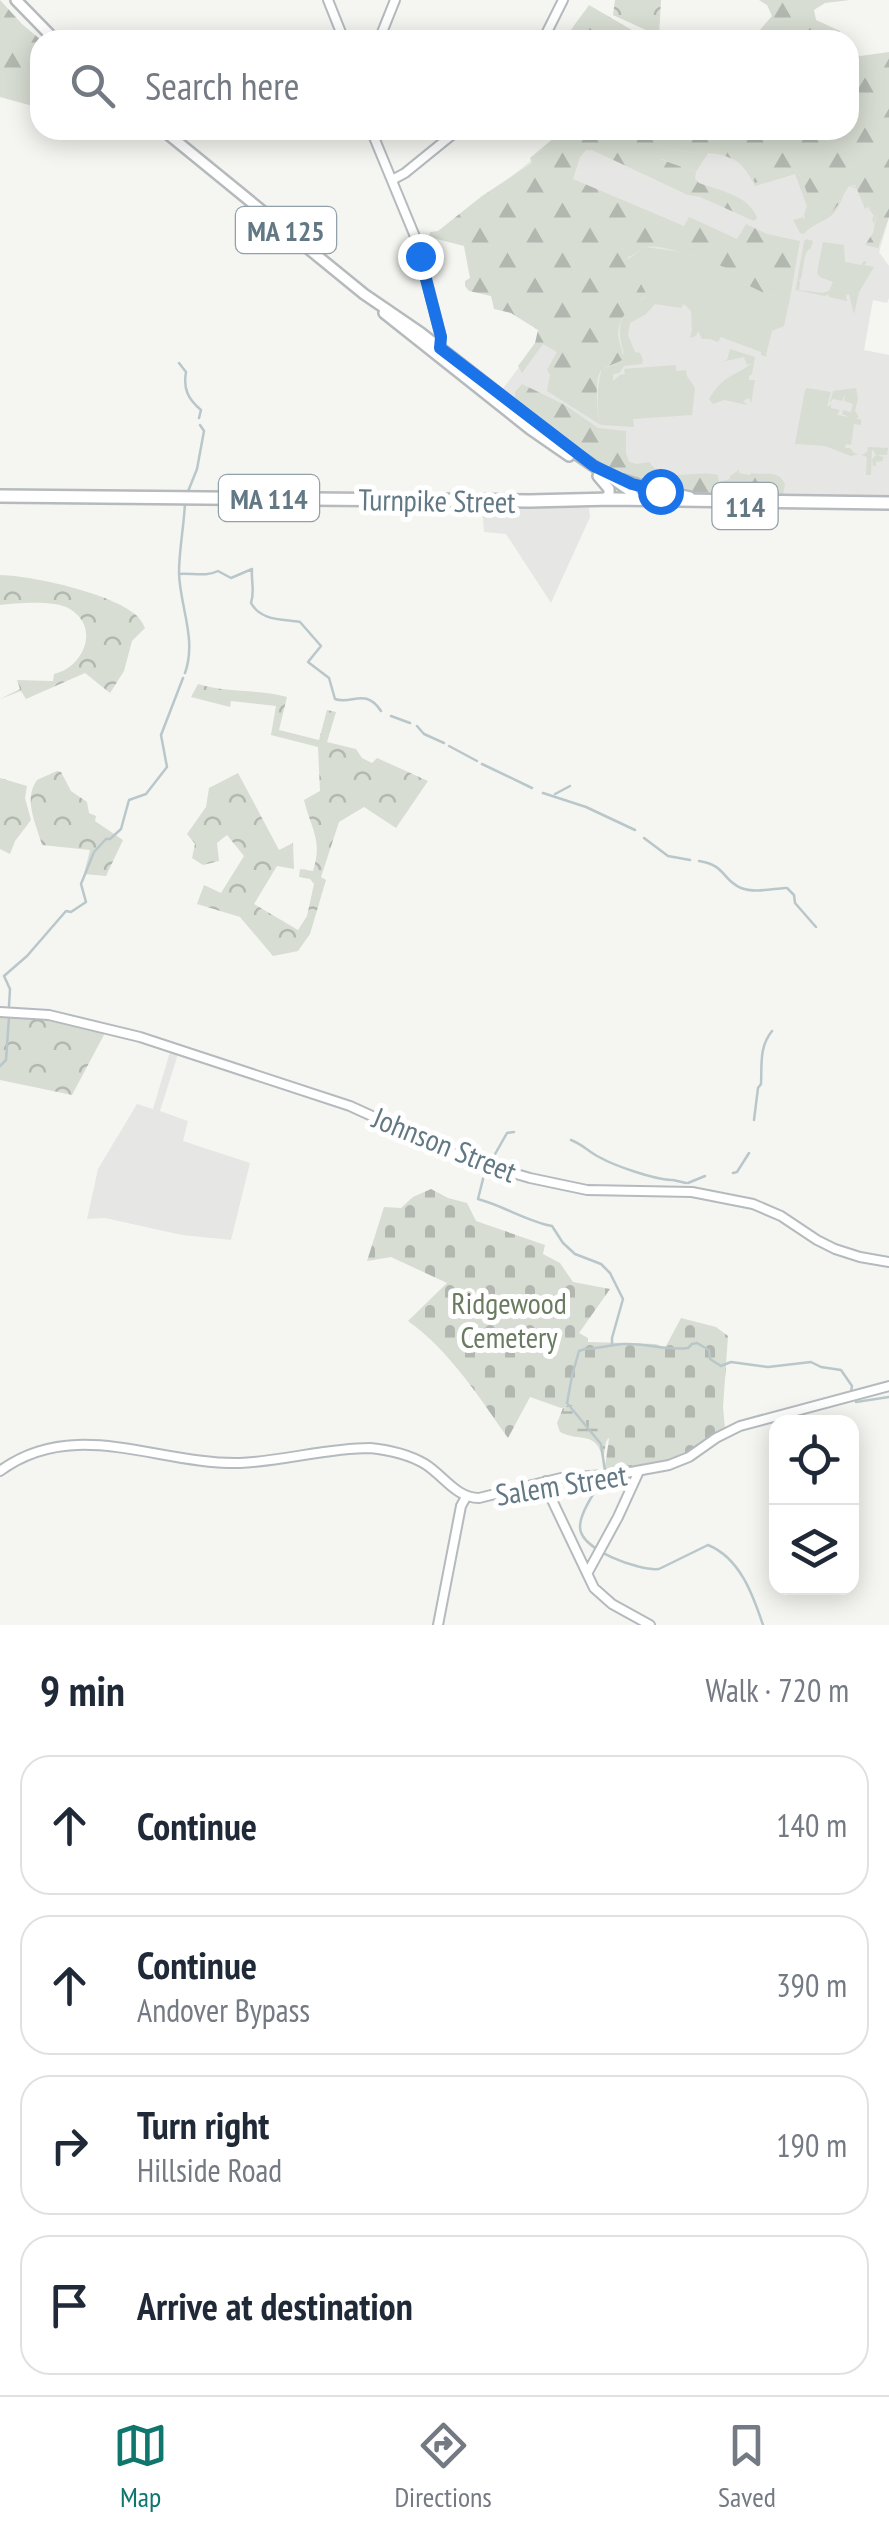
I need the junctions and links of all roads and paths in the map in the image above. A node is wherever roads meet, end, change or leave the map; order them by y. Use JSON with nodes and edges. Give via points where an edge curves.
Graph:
{"nodes":[{"id":1,"x":16,"y":0,"type":"edge"},
{"id":2,"x":328,"y":0,"type":"edge"},
{"id":3,"x":395,"y":0,"type":"edge"},
{"id":4,"x":563,"y":0,"type":"edge"},
{"id":5,"x":44,"y":30,"type":"edge"},
{"id":6,"x":340,"y":30,"type":"edge"},
{"id":7,"x":383,"y":30,"type":"edge"},
{"id":8,"x":548,"y":30,"type":"edge"},
{"id":9,"x":175,"y":140,"type":"edge"},
{"id":10,"x":375,"y":140,"type":"edge"},
{"id":11,"x":446,"y":140,"type":"edge"},
{"id":12,"x":392,"y":180,"type":"junction"},
{"id":13,"x":438,"y":351,"type":"junction"},
{"id":14,"x":596,"y":471,"type":"junction"},
{"id":15,"x":0,"y":496,"type":"edge"},
{"id":16,"x":688,"y":497,"type":"junction"},
{"id":17,"x":604,"y":499,"type":"junction"},
{"id":18,"x":707,"y":500,"type":"junction"},
{"id":19,"x":574,"y":501,"type":"junction"},
{"id":20,"x":640,"y":502,"type":"junction"},
{"id":21,"x":889,"y":506,"type":"edge"},
{"id":22,"x":0,"y":1012,"type":"edge"},
{"id":23,"x":889,"y":1262,"type":"edge"},
{"id":24,"x":889,"y":1386,"type":"edge"},
{"id":25,"x":0,"y":1471,"type":"edge"},
{"id":26,"x":640,"y":1471,"type":"junction"},
{"id":27,"x":546,"y":1480,"type":"junction"},
{"id":28,"x":463,"y":1501,"type":"junction"},
{"id":29,"x":588,"y":1572,"type":"junction"},
{"id":30,"x":438,"y":1625,"type":"edge"},
{"id":31,"x":650,"y":1625,"type":"edge"}],
"edges":[{"from":1,"to":5,"type":"main road"},
{"from":2,"to":6,"type":"street"},
{"from":3,"to":7,"type":"street"},
{"from":4,"to":8,"type":"street"},
{"from":9,"to":13,"type":"main road","number":"MA 125"},
{"from":10,"to":12,"type":"street"},
{"from":11,"to":12,"type":"street"},
{"from":12,"to":13,"type":"street","via":[[441,337]]},
{"from":13,"to":14,"type":"main road","number":"MA 125","via":[[536,433]]},
{"from":14,"to":16,"type":"main road","number":"MA 125"},
{"from":14,"to":17,"type":"main road","via":[[610,490]]},
{"from":14,"to":20,"type":"main road","number":"MA 125"},
{"from":15,"to":19,"type":"highway","name":"Turnpike Street","number":"MA 114"},
{"from":16,"to":18,"type":"main road","number":"MA 125"},
{"from":16,"to":20,"type":"main road","via":[[655,494]]},
{"from":17,"to":19,"type":"highway","name":"Turnpike Street","number":"MA 114"},
{"from":17,"to":20,"type":"highway","name":"Turnpike Street","number":"MA 114"},
{"from":18,"to":20,"type":"highway","name":"Turnpike Street","number":"MA 114"},
{"from":18,"to":21,"type":"highway","name":"Turnpike Street","number":"MA 114"},
{"from":19,"to":20,"type":"highway","name":"Turnpike Street","number":"MA 114"},
{"from":20,"to":21,"type":"highway","name":"Turnpike Street","number":"114"},
{"from":22,"to":23,"type":"street","name":"Johnson Street","via":[[48,1015],[134,1035],[350,1106],[468,1160],[530,1178],[587,1190],[682,1192],[753,1204],[836,1250]]},
{"from":24,"to":26,"type":"street","name":"Salem Street","via":[[748,1424],[683,1460]]},
{"from":25,"to":28,"type":"street","name":"Salem Street","via":[[31,1452],[62,1445],[224,1463],[370,1448],[416,1459]]},
{"from":26,"to":27,"type":"street","name":"Salem Street"},
{"from":26,"to":29,"type":"street"},
{"from":27,"to":28,"type":"street","name":"Salem Street"},
{"from":27,"to":29,"type":"street"},
{"from":28,"to":30,"type":"street"},
{"from":29,"to":31,"type":"street","via":[[600,1594]]}]}
